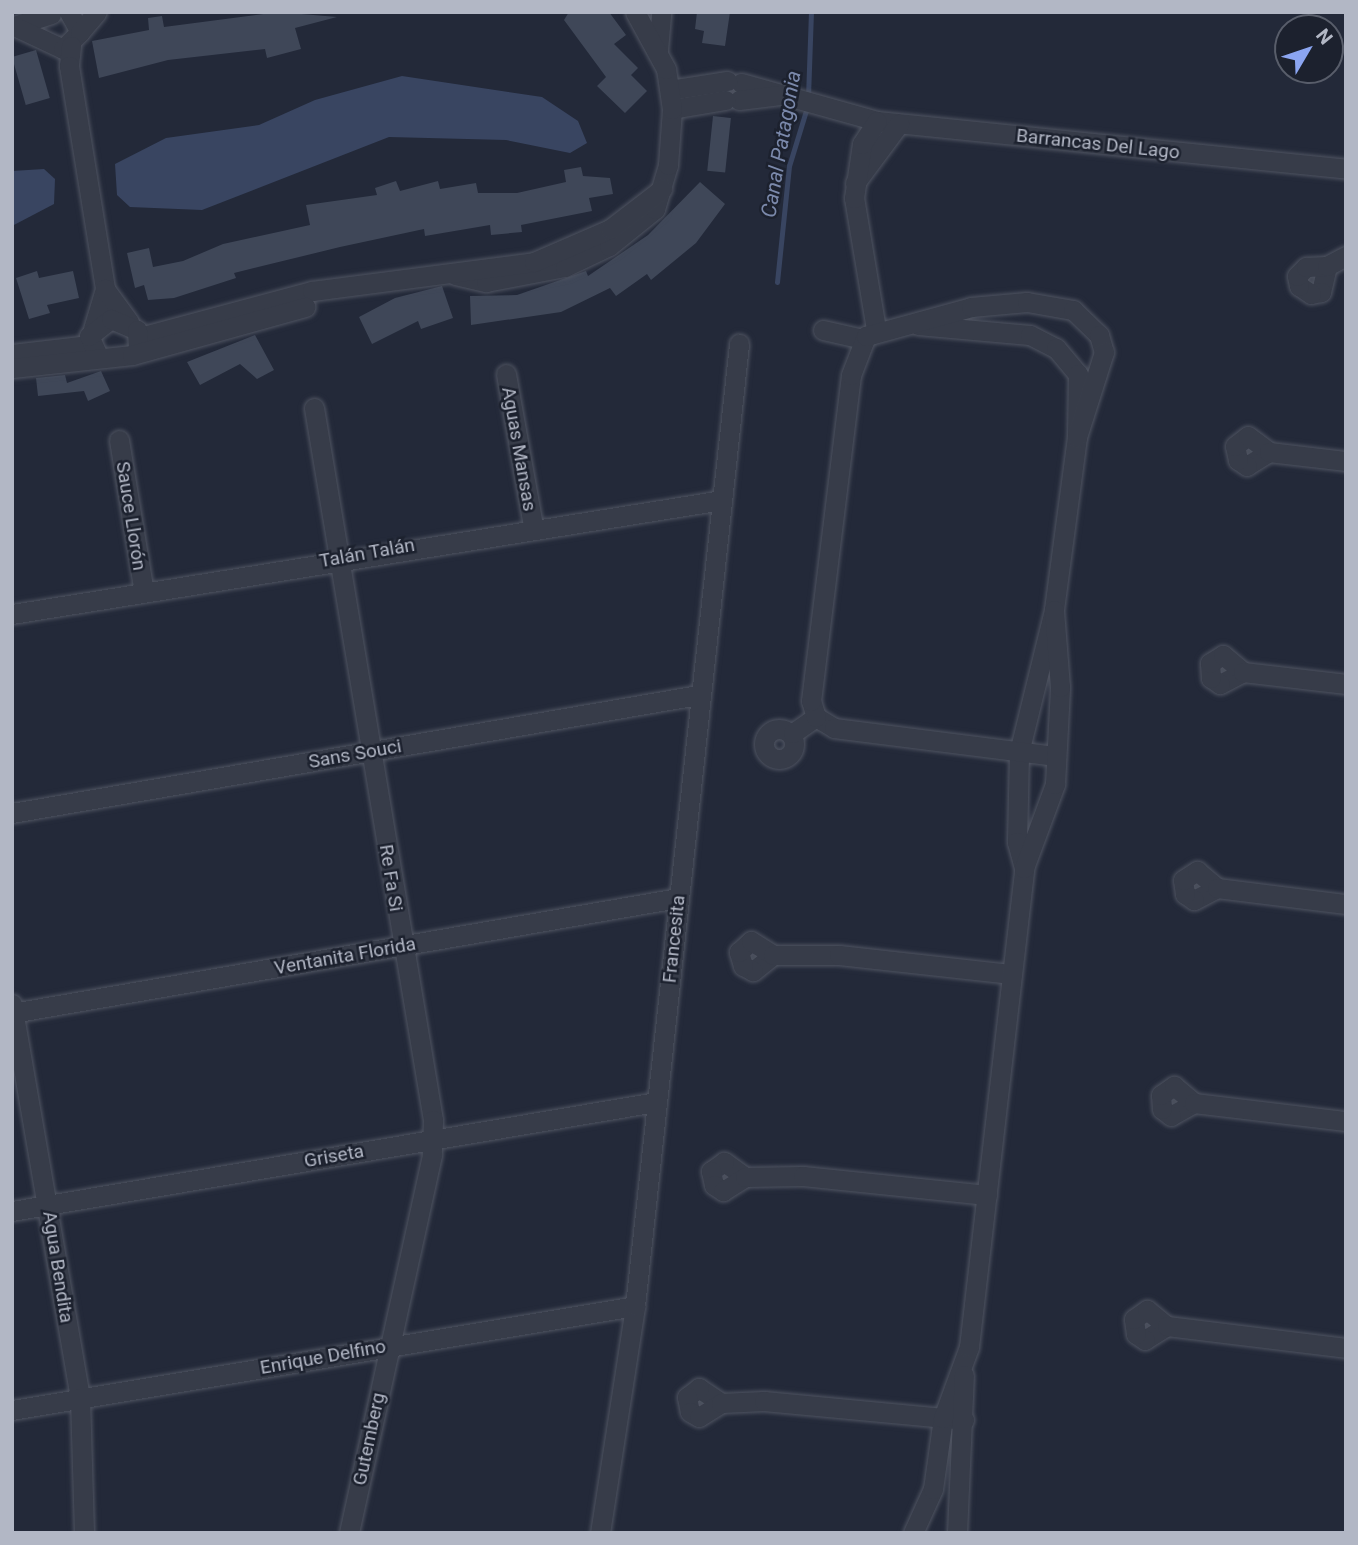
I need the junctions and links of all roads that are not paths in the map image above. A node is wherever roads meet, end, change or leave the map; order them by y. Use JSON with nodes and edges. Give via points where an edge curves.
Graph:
{"nodes":[{"id":1,"x":97,"y":12,"type":"edge"},
{"id":2,"x":635,"y":12,"type":"edge"},
{"id":3,"x":661,"y":12,"type":"edge"},
{"id":4,"x":60,"y":13,"type":"edge"},
{"id":5,"x":13,"y":27,"type":"edge"},
{"id":6,"x":63,"y":40,"type":"junction"},
{"id":7,"x":658,"y":50,"type":"junction"},
{"id":8,"x":671,"y":99,"type":"junction"},
{"id":9,"x":877,"y":121,"type":"junction"},
{"id":10,"x":898,"y":124,"type":"junction"},
{"id":11,"x":1346,"y":169,"type":"edge"},
{"id":12,"x":855,"y":183,"type":"junction"},
{"id":13,"x":1346,"y":256,"type":"edge"},
{"id":14,"x":1327,"y":266,"type":"dead end"},
{"id":15,"x":105,"y":289,"type":"junction"},
{"id":16,"x":897,"y":324,"type":"junction"},
{"id":17,"x":823,"y":330,"type":"dead end"},
{"id":18,"x":870,"y":334,"type":"junction"},
{"id":19,"x":134,"y":338,"type":"junction"},
{"id":20,"x":94,"y":344,"type":"junction"},
{"id":21,"x":739,"y":344,"type":"dead end"},
{"id":22,"x":12,"y":354,"type":"edge"},
{"id":23,"x":12,"y":368,"type":"edge"},
{"id":24,"x":506,"y":374,"type":"dead end"},
{"id":25,"x":314,"y":408,"type":"dead end"},
{"id":26,"x":1077,"y":437,"type":"junction"},
{"id":27,"x":119,"y":440,"type":"dead end"},
{"id":28,"x":1269,"y":452,"type":"dead end"},
{"id":29,"x":1346,"y":461,"type":"edge"},
{"id":30,"x":722,"y":500,"type":"junction"},
{"id":31,"x":533,"y":525,"type":"junction"},
{"id":32,"x":339,"y":558,"type":"junction"},
{"id":33,"x":144,"y":592,"type":"junction"},
{"id":34,"x":1054,"y":610,"type":"junction"},
{"id":35,"x":12,"y":614,"type":"edge"},
{"id":36,"x":1243,"y":672,"type":"dead end"},
{"id":37,"x":1346,"y":684,"type":"edge"},
{"id":38,"x":698,"y":695,"type":"junction"},
{"id":39,"x":816,"y":717,"type":"junction"},
{"id":40,"x":793,"y":733,"type":"dead end"},
{"id":41,"x":372,"y":752,"type":"junction"},
{"id":42,"x":1019,"y":753,"type":"junction"},
{"id":43,"x":1056,"y":756,"type":"junction"},
{"id":44,"x":12,"y":813,"type":"edge"},
{"id":45,"x":1024,"y":869,"type":"junction"},
{"id":46,"x":1217,"y":888,"type":"dead end"},
{"id":47,"x":678,"y":898,"type":"junction"},
{"id":48,"x":1346,"y":904,"type":"edge"},
{"id":49,"x":401,"y":946,"type":"junction"},
{"id":50,"x":774,"y":955,"type":"dead end"},
{"id":51,"x":1012,"y":974,"type":"junction"},
{"id":52,"x":13,"y":1010,"type":"edge"},
{"id":53,"x":656,"y":1102,"type":"junction"},
{"id":54,"x":1194,"y":1103,"type":"dead end"},
{"id":55,"x":1346,"y":1121,"type":"edge"},
{"id":56,"x":434,"y":1139,"type":"junction"},
{"id":57,"x":745,"y":1177,"type":"dead end"},
{"id":58,"x":986,"y":1195,"type":"junction"},
{"id":59,"x":48,"y":1205,"type":"junction"},
{"id":60,"x":12,"y":1211,"type":"edge"},
{"id":61,"x":635,"y":1306,"type":"junction"},
{"id":62,"x":1167,"y":1326,"type":"dead end"},
{"id":63,"x":388,"y":1345,"type":"junction"},
{"id":64,"x":1346,"y":1348,"type":"edge"},
{"id":65,"x":964,"y":1366,"type":"junction"},
{"id":66,"x":80,"y":1398,"type":"junction"},
{"id":67,"x":721,"y":1403,"type":"dead end"},
{"id":68,"x":12,"y":1410,"type":"edge"},
{"id":69,"x":943,"y":1418,"type":"junction"},
{"id":70,"x":964,"y":1420,"type":"junction"},
{"id":71,"x":84,"y":1533,"type":"edge"},
{"id":72,"x":349,"y":1533,"type":"edge"},
{"id":73,"x":600,"y":1533,"type":"edge"},
{"id":74,"x":913,"y":1533,"type":"edge"},
{"id":75,"x":957,"y":1533,"type":"edge"}],
"edges":[{"from":1,"to":6,"type":"street"},
{"from":2,"to":7,"type":"street"},
{"from":3,"to":7,"type":"street"},
{"from":4,"to":5,"type":"street"},
{"from":4,"to":6,"type":"street"},
{"from":4,"to":6,"type":"street"},
{"from":5,"to":6,"type":"street"},
{"from":6,"to":15,"type":"street"},
{"from":7,"to":8,"type":"street"},
{"from":8,"to":9,"type":"street","name":"Barrancas Del Lago","via":[[733,91],[792,93]]},
{"from":8,"to":19,"type":"street","via":[[662,189],[610,229],[562,253],[451,274],[339,288],[272,318]]},
{"from":9,"to":10,"type":"street","name":"Barrancas Del Lago"},
{"from":9,"to":12,"type":"street","via":[[862,144]]},
{"from":10,"to":11,"type":"street","name":"Barrancas Del Lago"},
{"from":10,"to":12,"type":"street"},
{"from":12,"to":18,"type":"street"},
{"from":13,"to":14,"type":"street"},
{"from":15,"to":19,"type":"street"},
{"from":15,"to":20,"type":"street"},
{"from":16,"to":18,"type":"street"},
{"from":16,"to":26,"type":"street","via":[[1007,331],[1056,348],[1078,374]]},
{"from":16,"to":26,"type":"street","via":[[1002,304],[1054,303],[1073,310],[1099,335],[1104,352]]},
{"from":17,"to":18,"type":"street"},
{"from":18,"to":39,"type":"street","via":[[851,375],[811,701]]},
{"from":19,"to":20,"type":"street"},
{"from":19,"to":20,"type":"street","via":[[111,318]]},
{"from":20,"to":22,"type":"street"},
{"from":20,"to":23,"type":"street"},
{"from":21,"to":30,"type":"street","name":"Francesita"},
{"from":24,"to":31,"type":"street","name":"Aguas Mansas"},
{"from":25,"to":32,"type":"street","name":"Re Fa Si"},
{"from":26,"to":34,"type":"street"},
{"from":27,"to":33,"type":"street","name":"Sauce Llorón"},
{"from":28,"to":29,"type":"street"},
{"from":30,"to":31,"type":"street","name":"Talán Talán"},
{"from":30,"to":38,"type":"street","name":"Francesita"},
{"from":31,"to":32,"type":"street","name":"Talán Talán"},
{"from":32,"to":33,"type":"street","name":"Talán Talán"},
{"from":32,"to":41,"type":"street","name":"Re Fa Si"},
{"from":33,"to":35,"type":"street","name":"Talán Talán"},
{"from":34,"to":42,"type":"street"},
{"from":34,"to":43,"type":"street"},
{"from":36,"to":37,"type":"street"},
{"from":38,"to":41,"type":"street","name":"Sans Souci"},
{"from":38,"to":47,"type":"street","name":"Francesita"},
{"from":39,"to":40,"type":"street"},
{"from":39,"to":42,"type":"street","via":[[834,729]]},
{"from":41,"to":44,"type":"street","name":"Sans Souci"},
{"from":41,"to":49,"type":"street","name":"Re Fa Si"},
{"from":42,"to":43,"type":"street"},
{"from":42,"to":45,"type":"street","via":[[1017,842]]},
{"from":43,"to":45,"type":"street","via":[[1049,809]]},
{"from":45,"to":51,"type":"street"},
{"from":46,"to":48,"type":"street"},
{"from":47,"to":49,"type":"street","name":"Ventanita Florida"},
{"from":47,"to":53,"type":"street","name":"Francesita"},
{"from":49,"to":52,"type":"street","name":"Ventanita Florida"},
{"from":49,"to":56,"type":"street","name":"Re Fa Si"},
{"from":50,"to":51,"type":"street","via":[[839,955]]},
{"from":51,"to":58,"type":"street"},
{"from":52,"to":59,"type":"street","name":"Agua Bendita"},
{"from":53,"to":56,"type":"street","name":"Griseta"},
{"from":53,"to":61,"type":"street","name":"Francesita"},
{"from":54,"to":55,"type":"street"},
{"from":56,"to":59,"type":"street","name":"Griseta"},
{"from":56,"to":63,"type":"street","name":"Re Fa Si"},
{"from":57,"to":58,"type":"street","via":[[826,1177]]},
{"from":58,"to":65,"type":"street"},
{"from":59,"to":60,"type":"street","name":"Griseta"},
{"from":59,"to":66,"type":"street","name":"Agua Bendita"},
{"from":61,"to":63,"type":"street","name":"Enrique Delfino"},
{"from":61,"to":73,"type":"street","name":"Francesita"},
{"from":62,"to":64,"type":"street"},
{"from":63,"to":66,"type":"street","name":"Enrique Delfino"},
{"from":63,"to":72,"type":"street","name":"Gutemberg"},
{"from":65,"to":69,"type":"street"},
{"from":65,"to":70,"type":"street"},
{"from":66,"to":68,"type":"street","name":"Enrique Delfino"},
{"from":66,"to":71,"type":"street","name":"Agua Bendita"},
{"from":67,"to":69,"type":"street","via":[[842,1406]]},
{"from":69,"to":70,"type":"street"},
{"from":69,"to":74,"type":"street","via":[[933,1489]]},
{"from":70,"to":75,"type":"street"}]}
